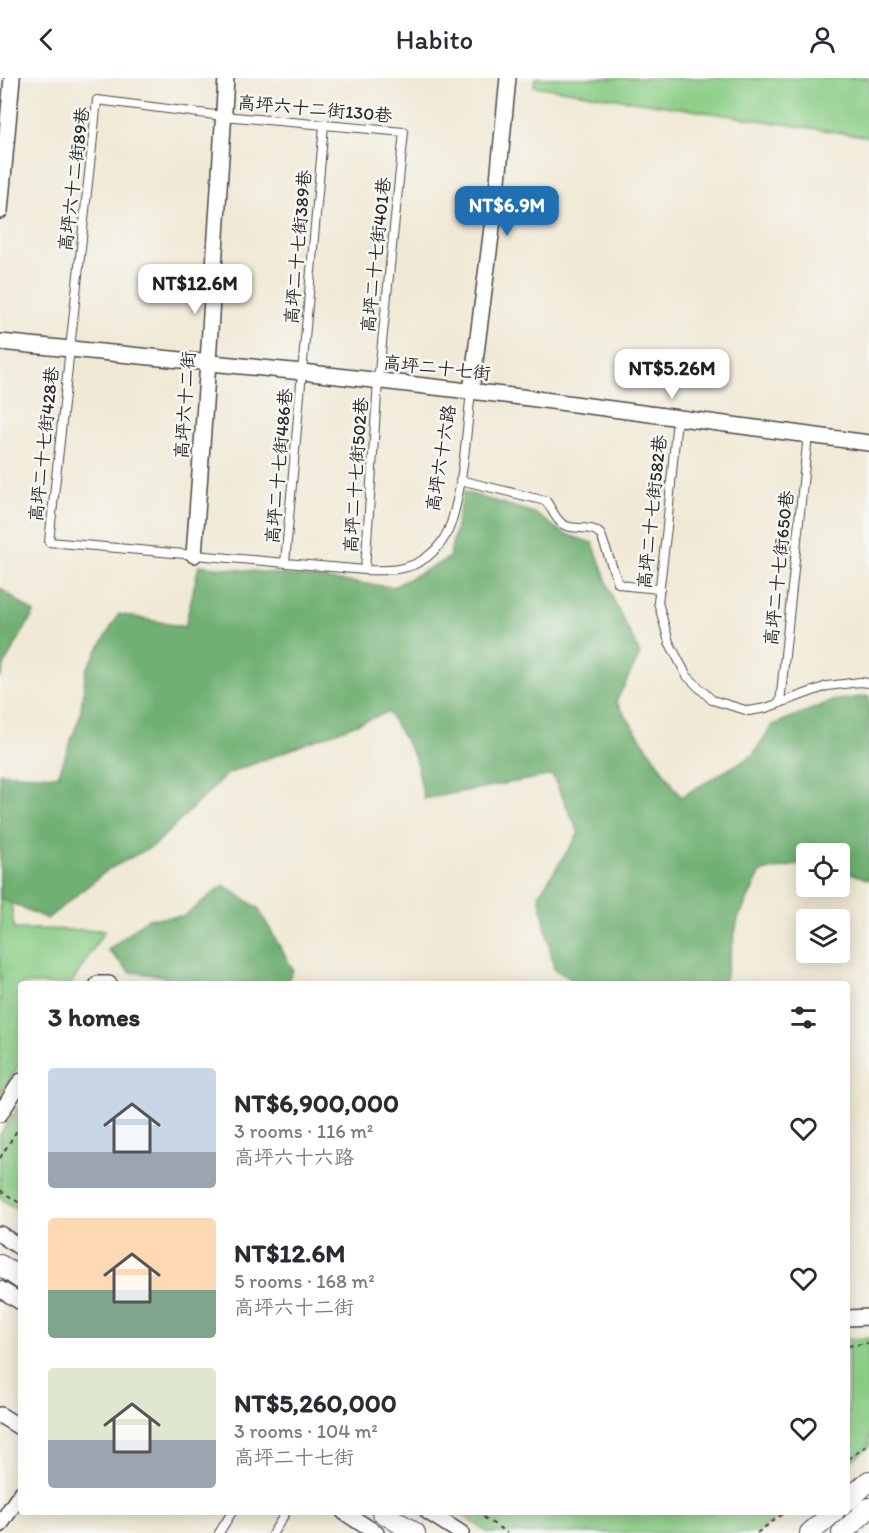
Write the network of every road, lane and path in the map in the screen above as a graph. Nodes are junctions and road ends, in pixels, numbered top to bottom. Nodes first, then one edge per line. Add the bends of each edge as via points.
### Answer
1 (12, 78) edge
2 (226, 78) edge
3 (508, 78) edge
4 (223, 116) junction
5 (324, 125) junction
6 (404, 132) joint
7 (0, 211) edge
8 (0, 342) edge
9 (69, 349) junction
10 (208, 362) junction
11 (302, 372) junction
12 (378, 381) junction
13 (471, 392) junction
14 (676, 418) junction
15 (808, 435) junction
16 (869, 443) edge
17 (460, 480) junction
18 (49, 542) joint
19 (194, 555) junction
20 (285, 562) junction
21 (365, 570) junction
22 (660, 589) junction
23 (869, 683) edge
24 (780, 704) junction
25 (18, 1086) edge
26 (0, 1114) edge
27 (18, 1129) edge
28 (0, 1158) edge
29 (0, 1190) edge
30 (18, 1202) edge
31 (0, 1234) edge
32 (18, 1246) edge
33 (0, 1265) edge
34 (18, 1277) edge
35 (0, 1289) edge
36 (18, 1300) edge
37 (869, 1317) edge
38 (850, 1318) edge
39 (869, 1343) edge
40 (850, 1346) edge
41 (0, 1415) edge
42 (18, 1426) edge
43 (869, 1444) edge
44 (850, 1458) edge
45 (869, 1481) edge
46 (18, 1498) edge
47 (850, 1498) edge
48 (869, 1508) edge
49 (230, 1515) edge
50 (284, 1515) edge
51 (349, 1515) edge
52 (387, 1515) edge
53 (433, 1515) edge
54 (480, 1515) edge
55 (781, 1515) edge
56 (831, 1515) edge
57 (0, 1525) edge
58 (219, 1533) edge
59 (273, 1533) edge
60 (376, 1533) edge
61 (415, 1533) edge
62 (461, 1533) edge
63 (507, 1533) edge
64 (757, 1533) edge
65 (810, 1533) edge
66 (842, 1533) edge

1 - 7 street
2 - 4 street, 高坪六十二街
3 - 13 street, 高坪六十六路
4 - 5 lane, 高坪六十二街130巷
4 - 9 lane, 高坪六十二街89巷 via 97,100
4 - 10 street, 高坪六十二街
5 - 6 lane, 高坪六十二街130巷
5 - 11 lane, 高坪二十七街389巷
6 - 12 lane, 高坪二十七街401巷
8 - 9 street, 高坪二十七街
9 - 10 street, 高坪二十七街
9 - 18 lane, 高坪二十七街428巷
10 - 11 street, 高坪二十七街
10 - 19 street, 高坪六十二街
11 - 12 street, 高坪二十七街
11 - 20 lane, 高坪二十七街486巷
12 - 13 street, 高坪二十七街
12 - 21 lane, 高坪二十七街502巷
13 - 14 street, 高坪二十七街
13 - 17 lane, 高坪六十六路
14 - 15 street, 高坪二十七街
14 - 22 lane, 高坪二十七街582巷
15 - 16 street, 高坪二十七街
15 - 24 lane, 高坪二十七街650巷
17 - 21 lane, 高坪六十六路 via 452,520 439,546 406,567
17 - 22 lane via 546,501 564,525 597,530 618,583
18 - 19 lane, 高坪六十六路
19 - 20 lane, 高坪六十六路
20 - 21 lane, 高坪六十六路
22 - 24 lane, 高坪二十七街582巷 via 658,602 669,642 687,676 712,700 749,711
23 - 24 lane via 827,686
25 - 26 street
27 - 28 path
29 - 30 path
31 - 32 street
33 - 34 street
35 - 36 street
37 - 38 street
39 - 40 path
41 - 42 street
43 - 44 path
45 - 47 street
46 - 57 street
48 - 66 street
49 - 58 lane
50 - 59 lane
51 - 60 street
52 - 61 street
53 - 62 street
54 - 63 path
55 - 64 path
56 - 65 street

